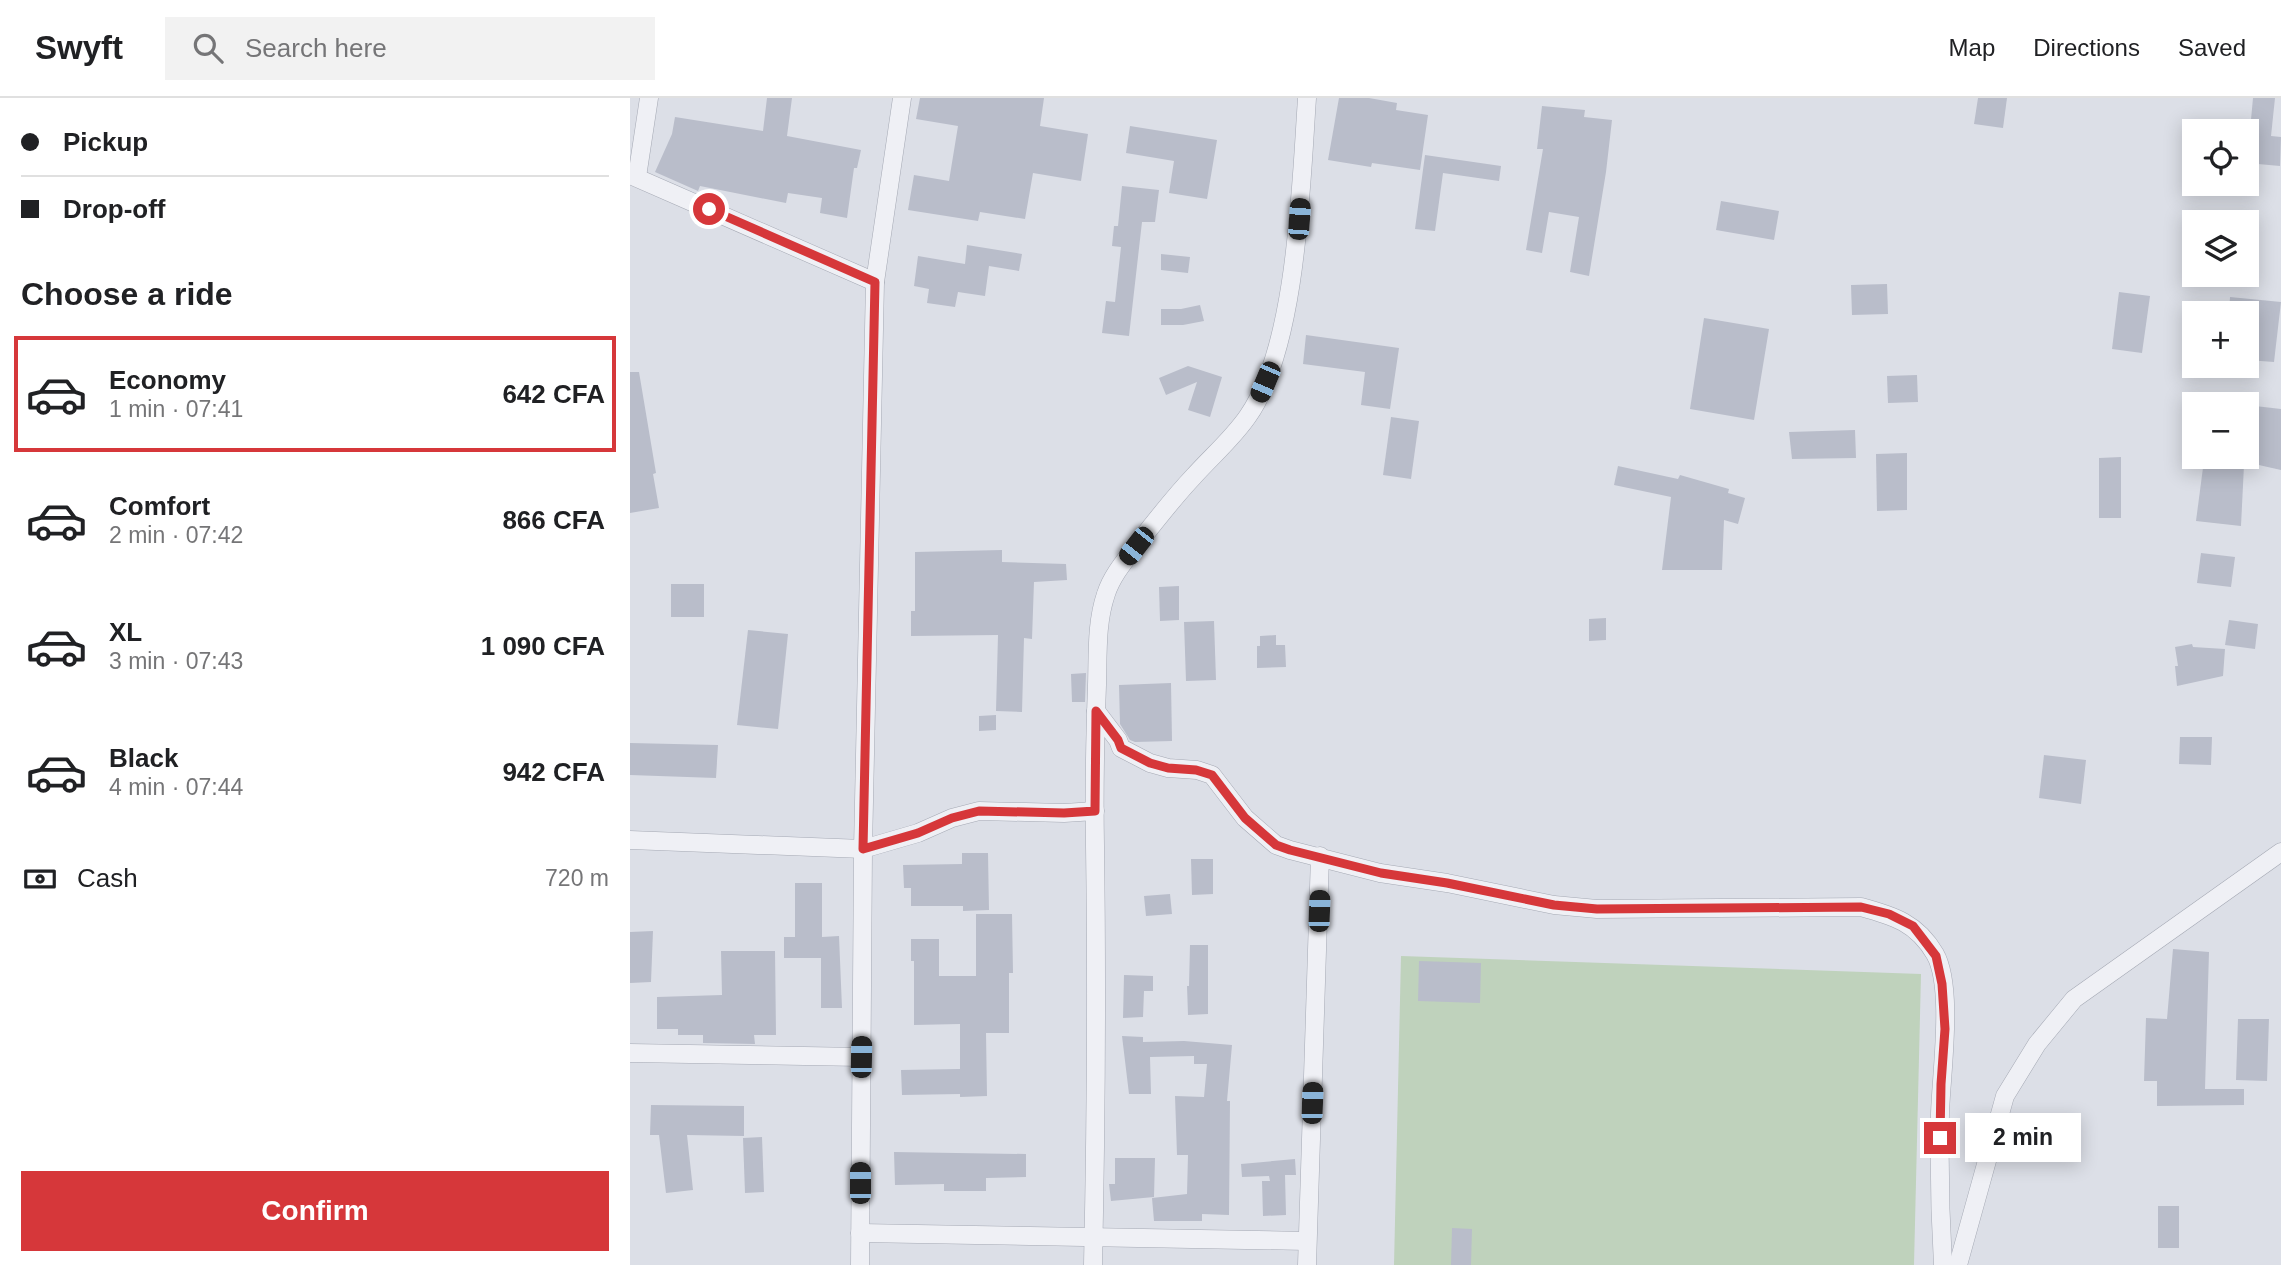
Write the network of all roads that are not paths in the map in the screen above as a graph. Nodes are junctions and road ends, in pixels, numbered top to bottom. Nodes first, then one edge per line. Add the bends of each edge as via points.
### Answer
1 (649, 98) edge
2 (902, 98) edge
3 (1307, 98) edge
4 (634, 176) edge
5 (875, 282) junction
6 (1096, 711) junction
7 (1095, 811) junction
8 (630, 840) edge
9 (863, 849) junction
10 (2281, 852) edge
11 (1320, 856) junction
12 (630, 1053) edge
13 (861, 1057) junction
14 (860, 1233) junction
15 (1094, 1238) junction
16 (1307, 1241) junction
17 (860, 1265) edge
18 (1093, 1265) edge
19 (1307, 1265) edge
20 (1943, 1265) edge
21 (1958, 1265) edge

1 - 4 street
2 - 5 street
3 - 6 street via 1299,219 1276,350 1248,417 1169,503 1107,591 1098,633
4 - 5 street
5 - 9 street
6 - 7 street
6 - 11 street via 1121,748 1150,763 1212,775 1235,808 1276,845
7 - 9 street via 979,811
7 - 15 street via 1098,1062
8 - 9 street
9 - 13 street
10 - 21 street via 2074,999 2037,1044 2005,1096
11 - 16 street
11 - 20 street via 1381,873 1554,905 1597,909 1861,907 1913,926 1936,956 1942,984 1945,1029 1939,1191
12 - 13 street
13 - 14 street
14 - 15 street
14 - 17 street
15 - 16 street
15 - 18 street
16 - 19 street

